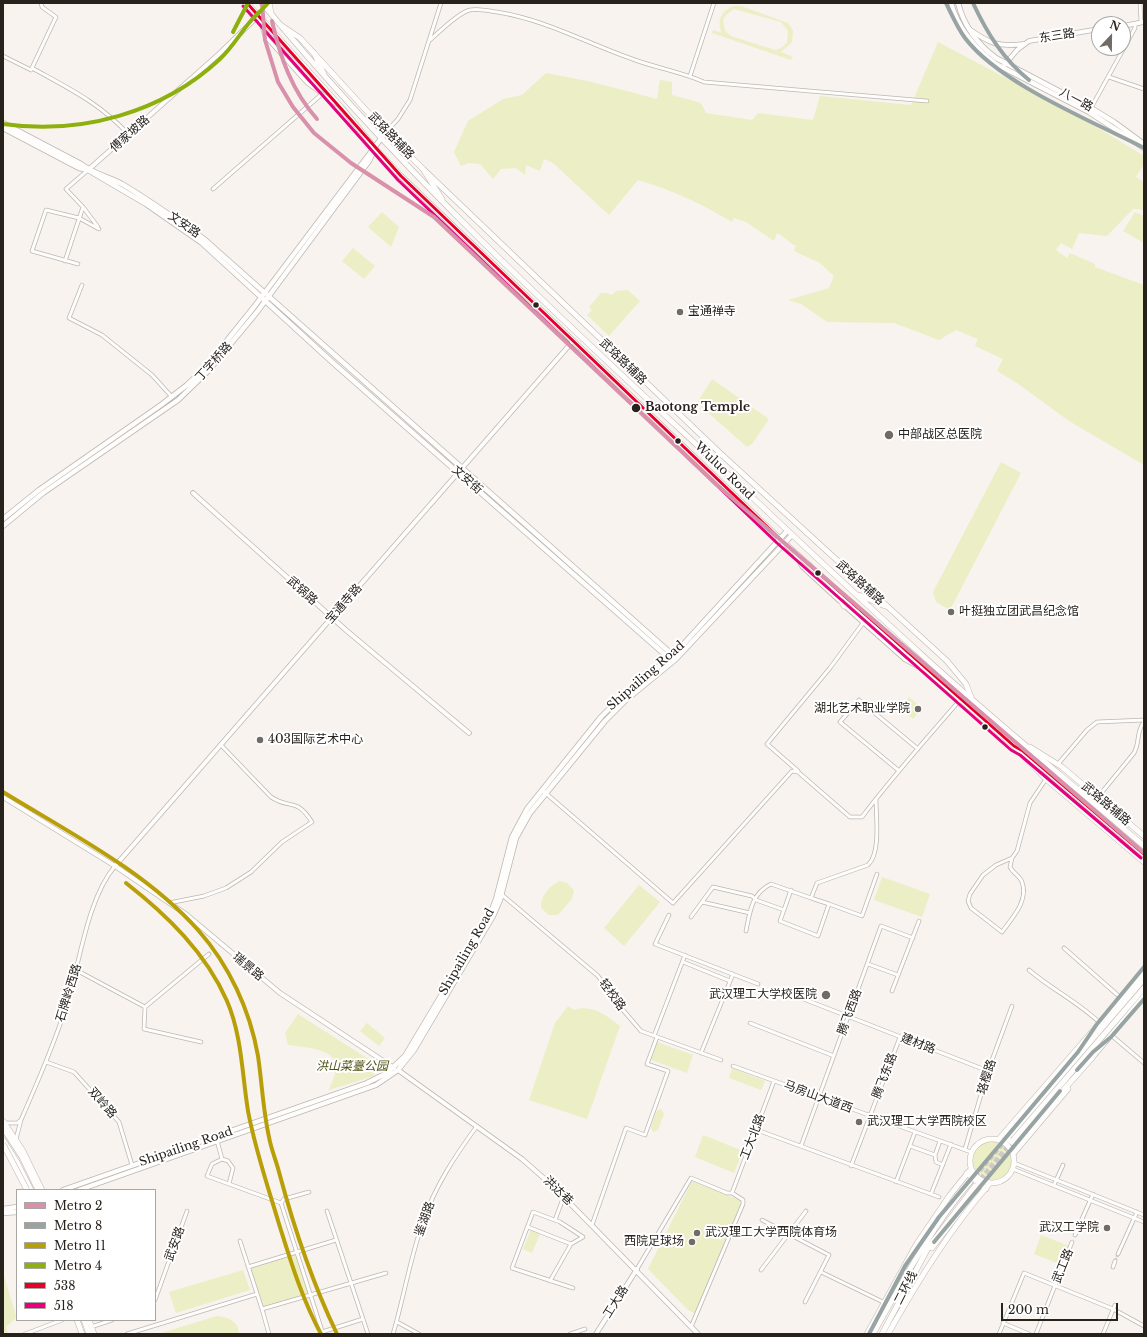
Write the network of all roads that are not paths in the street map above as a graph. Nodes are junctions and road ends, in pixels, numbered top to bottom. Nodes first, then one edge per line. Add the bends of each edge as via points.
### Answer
1 (41, 3) edge
2 (247, 3) edge
3 (262, 3) edge
4 (269, 3) edge
5 (441, 3) edge
6 (714, 3) edge
7 (951, 3) edge
8 (958, 3) edge
9 (1140, 3) edge
10 (271, 14) junction
11 (258, 16) junction
12 (1142, 22) edge
13 (278, 23) junction
14 (1135, 24) junction
15 (1131, 25) edge
16 (966, 27) junction
17 (1091, 30) edge
18 (429, 41) junction
19 (1024, 44) junction
20 (314, 53) junction
21 (3, 56) edge
22 (1003, 66) junction
23 (32, 68) junction
24 (690, 76) junction
25 (1109, 77) junction
26 (326, 79) junction
27 (1144, 90) edge
28 (322, 94) junction
29 (927, 101) dead end
30 (341, 107) junction
31 (1091, 108) junction
32 (3, 124) edge
33 (3, 128) edge
34 (386, 132) junction
35 (129, 135) junction
36 (381, 139) junction
37 (1144, 144) edge
38 (375, 148) junction
39 (1144, 148) edge
40 (423, 169) junction
41 (88, 170) junction
42 (213, 189) dead end
43 (83, 207) junction
44 (446, 207) junction
45 (79, 218) junction
46 (65, 261) junction
47 (78, 264) dead end
48 (82, 285) dead end
49 (265, 297) junction
50 (573, 341) junction
51 (172, 397) junction
52 (460, 471) junction
53 (193, 493) dead end
54 (3, 519) edge
55 (3, 526) edge
56 (787, 531) junction
57 (792, 535) junction
58 (780, 539) junction
59 (785, 543) junction
60 (792, 550) junction
61 (829, 582) junction
62 (854, 593) junction
63 (844, 606) junction
64 (885, 606) junction
65 (332, 617) junction
66 (863, 623) junction
67 (673, 658) junction
68 (927, 671) junction
69 (971, 697) junction
70 (960, 700) junction
71 (1144, 721) edge
72 (469, 733) dead end
73 (221, 745) junction
74 (1014, 746) junction
75 (1028, 746) junction
76 (918, 749) junction
77 (1058, 764) junction
78 (898, 770) junction
79 (798, 772) junction
80 (1046, 779) junction
81 (544, 792) junction
82 (3, 797) edge
83 (1098, 797) junction
84 (876, 798) junction
85 (1144, 836) edge
86 (1144, 846) edge
87 (1144, 854) edge
88 (1012, 858) junction
89 (1144, 862) edge
90 (115, 866) junction
91 (877, 874) dead end
92 (791, 890) junction
93 (500, 893) junction
94 (754, 898) junction
95 (811, 898) junction
96 (702, 902) junction
97 (169, 904) junction
98 (828, 904) junction
99 (784, 910) junction
100 (750, 913) junction
101 (669, 914) dead end
102 (691, 917) dead end
103 (919, 921) dead end
104 (746, 931) dead end
105 (913, 938) junction
106 (1064, 948) dead end
107 (209, 954) dead end
108 (685, 955) junction
109 (683, 962) junction
110 (868, 964) junction
111 (76, 970) junction
112 (1029, 970) dead end
113 (1144, 972) edge
114 (733, 974) junction
115 (898, 975) junction
116 (1144, 979) edge
117 (730, 981) junction
118 (758, 984) dead end
119 (1144, 988) edge
120 (778, 990) dead end
121 (892, 991) dead end
122 (1144, 996) edge
123 (1121, 998) junction
124 (1012, 1006) dead end
125 (145, 1007) junction
126 (849, 1016) junction
127 (750, 1023) dead end
128 (1101, 1025) junction
129 (1112, 1035) junction
130 (655, 1036) junction
131 (900, 1037) junction
132 (201, 1042) dead end
133 (701, 1053) junction
134 (834, 1056) junction
135 (721, 1060) dead end
136 (46, 1062) junction
137 (1144, 1063) edge
138 (733, 1066) dead end
139 (396, 1069) junction
140 (988, 1071) junction
141 (774, 1081) junction
142 (818, 1098) junction
143 (870, 1116) junction
144 (21, 1120) junction
145 (4, 1124) edge
146 (477, 1126) junction
147 (756, 1130) junction
148 (915, 1132) junction
149 (1003, 1134) junction
150 (1010, 1135) tunnel mouth
151 (16, 1139) junction
152 (216, 1139) junction
153 (998, 1139) junction
154 (3, 1140) edge
155 (940, 1141) junction
156 (1017, 1143) junction
157 (951, 1144) junction
158 (3, 1145) edge
159 (801, 1146) junction
160 (910, 1146) junction
161 (965, 1149) junction
162 (971, 1152) junction
163 (1013, 1154) junction
164 (935, 1155) junction
165 (222, 1159) junction
166 (1014, 1163) junction
167 (943, 1165) junction
168 (1062, 1165) dead end
169 (132, 1166) junction
170 (852, 1166) junction
171 (1013, 1169) junction
172 (968, 1173) junction
173 (1056, 1179) junction
174 (896, 1182) junction
175 (990, 1183) junction
176 (229, 1184) junction
177 (1054, 1185) junction
178 (28, 1189) edge
179 (29, 1189) edge
180 (38, 1189) edge
181 (41, 1189) edge
182 (66, 1189) edge
183 (82, 1189) edge
184 (984, 1190) junction
185 (309, 1192) dead end
186 (732, 1193) junction
187 (931, 1194) junction
188 (1093, 1194) junction
189 (564, 1196) junction
190 (939, 1197) dead end
191 (1090, 1200) junction
192 (282, 1203) junction
193 (16, 1207) edge
194 (3, 1209) edge
195 (187, 1211) dead end
196 (327, 1211) dead end
197 (806, 1211) dead end
198 (16, 1212) edge
199 (1137, 1212) junction
200 (3, 1213) edge
201 (1144, 1215) edge
202 (1134, 1218) junction
203 (555, 1220) junction
204 (762, 1220) dead end
205 (1144, 1222) edge
206 (592, 1225) junction
207 (528, 1227) junction
208 (789, 1234) junction
209 (1075, 1236) dead end
210 (336, 1240) junction
211 (240, 1241) dead end
212 (1072, 1242) dead end
213 (571, 1244) junction
214 (297, 1252) junction
215 (1118, 1254) tunnel mouth
216 (1115, 1261) tunnel mouth
217 (248, 1267) junction
218 (1113, 1267) dead end
219 (637, 1269) junction
220 (761, 1270) dead end
221 (821, 1272) junction
222 (386, 1273) dead end
223 (550, 1281) junction
224 (351, 1283) junction
225 (1055, 1286) junction
226 (573, 1288) dead end
227 (257, 1294) junction
228 (310, 1295) junction
229 (156, 1297) edge
230 (805, 1302) dead end
231 (883, 1302) junction
232 (1115, 1305) dead end
233 (262, 1309) junction
234 (1113, 1309) junction
235 (363, 1319) junction
236 (59, 1321) edge
237 (77, 1321) edge
238 (84, 1321) edge
239 (89, 1321) edge
240 (109, 1321) edge
241 (396, 1322) junction
242 (1003, 1323) junction
243 (1144, 1326) edge
244 (91, 1327) junction
245 (691, 1327) junction
246 (585, 1329) dead end
247 (413, 1331) junction
248 (322, 1333) edge
249 (25, 1334) edge
250 (82, 1334) edge
251 (89, 1334) edge
252 (94, 1334) edge
253 (127, 1334) edge
254 (269, 1334) edge
255 (368, 1334) edge
256 (393, 1334) edge
257 (410, 1334) edge
258 (419, 1334) edge
259 (570, 1334) edge
260 (596, 1334) edge
261 (698, 1334) edge
262 (867, 1334) edge
263 (872, 1334) edge
264 (882, 1334) edge
265 (888, 1334) edge
266 (999, 1334) edge
267 (1029, 1334) edge
268 (1036, 1334) edge
269 (1104, 1334) edge

1 - 23 street via 42,7 56,18
2 - 11 main road, Wuluo Road
3 - 10 main road, Wuluo Road
4 - 10 main road
5 - 18 street
6 - 24 street
7 - 22 main road, 八一路 via 957,20 967,35 986,56
8 - 16 main road
9 - 12 street
10 - 13 main road, Wuluo Road
11 - 28 street via 265,36 307,83
11 - 30 main road, Wuluo Road
11 - 35 street, 傅家坡路
12 - 14 street
13 - 20 main road, 武珞路辅路 via 300,38
13 - 26 main road, Wuluo Road
14 - 15 street
14 - 25 street
16 - 19 street via 984,40 998,45
16 - 22 main road
17 - 19 street, 东三路 via 1035,39
18 - 24 street via 463,13 470,10 486,10 540,21 635,60
18 - 34 street via 410,100
19 - 22 street, 东三路
20 - 26 main road
20 - 34 main road, 武珞路辅路
21 - 23 street via 30,70
22 - 31 main road, 八一路
22 - 39 main road, 八一路 via 1089,112
23 - 35 street via 92,102
24 - 29 street via 718,84
25 - 27 street
25 - 31 street
26 - 36 main road, Wuluo Road
28 - 30 street
28 - 42 street
30 - 38 main road, Wuluo Road
31 - 37 main road, 八一路
32 - 41 main road, 文安路
33 - 41 main road, 文安路 via 79,168
34 - 36 main road, 丁字桥路
34 - 40 main road, 武珞路辅路
35 - 41 street, 傅家坡路
36 - 38 main road, 丁字桥路
36 - 44 main road, Wuluo Road
38 - 49 main road, 丁字桥路 via 367,155
38 - 50 main road, Wuluo Road
40 - 44 main road
40 - 64 main road, 武珞路辅路 via 721,454
41 - 43 street via 66,189
41 - 49 main road, 文安路 via 121,184 198,234
43 - 45 street
43 - 45 street via 99,228
44 - 56 main road, Wuluo Road
45 - 46 street
45 - 46 street via 46,210 32,251
46 - 47 street
48 - 51 street via 69,318 102,335 152,375
49 - 51 main road, 丁字桥路 via 205,368
49 - 52 main road, 文安街
49 - 55 main road, 丁字桥路 via 208,371 178,400 43,494
50 - 52 street, 宝通寺路
50 - 58 main road, Wuluo Road
51 - 54 main road, 丁字桥路 via 39,490
52 - 65 street, 宝通寺路
52 - 67 main road, 文安街 via 534,531
53 - 65 street, 武锅路
56 - 57 main road, Wuluo Road
56 - 58 main road, Shipailing Road
57 - 59 main road, Shipailing Road
57 - 62 main road, Wuluo Road
58 - 59 main road, Wuluo Road
58 - 67 main road, Shipailing Road
59 - 60 main road, Wuluo Road
59 - 67 main road, Shipailing Road
60 - 61 main road, Wuluo Road
60 - 63 street via 802,567
61 - 63 main road
61 - 68 main road, Wuluo Road
62 - 64 main road
62 - 69 main road, Wuluo Road
63 - 66 street
64 - 69 main road, 武珞路辅路 via 956,670
65 - 72 street, 武锅路
65 - 73 street, 宝通寺路
66 - 68 street via 905,660
66 - 79 street via 830,668 767,744
67 - 81 main road, Shipailing Road via 617,701 601,717
68 - 70 main road, Wuluo Road
69 - 75 main road, Wuluo Road
70 - 74 main road, Wuluo Road
70 - 76 street
71 - 77 street via 1097,722
71 - 83 street via 1140,727 1134,753
73 - 90 street, 宝通寺路
73 - 97 street via 270,797 299,806 312,822 282,842 251,872 226,888
74 - 80 main road, 武珞路辅路
74 - 87 main road, Wuluo Road
75 - 77 main road, 武珞路辅路
75 - 86 main road, Wuluo Road
76 - 78 street
76 - 78 street via 858,700 840,722
77 - 83 main road, 武珞路辅路
78 - 84 street
79 - 81 street via 789,773 673,903
79 - 84 street via 853,818 862,817
80 - 88 street via 1030,803 1022,838
80 - 89 main road, 武珞路辅路
81 - 93 main road, Shipailing Road via 524,814 514,832
82 - 90 street, 瑞景路
83 - 85 main road, 武珞路辅路
84 - 95 street via 874,860 868,865 817,883
88 - 88 street via 996,865 983,875 970,894 968,902 1002,932 1015,916 1022,899 1022,882 1010,867
90 - 97 street, 瑞景路
90 - 111 street, 石牌岭西路 via 102,886
91 - 98 street via 862,916
92 - 94 street via 771,884 760,890
92 - 95 street
92 - 99 street
93 - 130 street, 轻校路 via 598,976 641,1031
93 - 139 main road, Shipailing Road via 446,989
94 - 96 street via 713,887
94 - 99 street
94 - 100 street
95 - 98 street
96 - 100 street
96 - 102 street
97 - 139 street, 瑞景路 via 186,915 280,993
98 - 99 street via 818,936 780,921
100 - 104 street
101 - 108 street via 656,944
103 - 105 street
105 - 110 street, 腾飞西路 via 881,926
105 - 115 street
106 - 123 street
107 - 125 street
108 - 109 street
108 - 114 street
109 - 117 street
109 - 130 street
110 - 115 street
110 - 126 street, 腾飞西路
111 - 125 street
111 - 136 street, 石牌岭西路
112 - 128 street via 1085,1009
113 - 123 main road
114 - 117 street
114 - 118 street
115 - 121 street
116 - 128 main road
117 - 133 street
119 - 156 main road
120 - 126 street, 建材路
122 - 129 main road
123 - 128 main road
124 - 140 street, 珞樱路
125 - 132 street via 144,1029
126 - 131 street, 建材路
126 - 134 street, 腾飞西路
127 - 134 street
128 - 149 main road
128 - 150 main road
129 - 137 street
129 - 156 main road
130 - 133 street, 轻校路
130 - 206 street via 647,1064 668,1071 645,1135 626,1128
131 - 140 street, 建材路
131 - 143 street, 腾飞东路
133 - 135 street, 轻校路
134 - 142 street, 腾飞西路
136 - 144 street, 石牌岭西路
136 - 169 street, 双岭路 via 74,1072 119,1122
138 - 141 street, 马房山大道西
139 - 146 street, 洪达巷
139 - 152 main road, Shipailing Road via 367,1083
140 - 161 street, 珞樱路
141 - 142 street, 马房山大道西
141 - 147 street, 工大北路
142 - 143 street, 马房山大道西
142 - 159 street, 腾飞西路
143 - 148 street, 马房山大道西
143 - 170 street, 腾飞东路
144 - 145 street
144 - 151 street, 石牌岭西路
145 - 151 main road
145 - 180 main road
146 - 189 street, 洪达巷 via 522,1159
146 - 241 street, 鉴湖路 via 445,1172 429,1205 419,1233
147 - 159 street
147 - 186 street, 工大北路
148 - 155 street, 马房山大道西
148 - 160 street
149 - 153 main road
149 - 156 main road
151 - 181 main road
152 - 165 street
152 - 169 main road, Shipailing Road
152 - 183 main road, Shipailing Road
153 - 162 main road via 984,1140
153 - 163 main road via 1008,1145
154 - 179 main road, bridge via 17,1162
155 - 157 street, 马房山大道西
155 - 164 street
156 - 163 main road
157 - 161 street, 马房山大道西
157 - 167 street
158 - 178 main road, bridge
159 - 170 street
160 - 164 street
160 - 174 street
161 - 162 street, 马房山大道西
162 - 172 main road
163 - 166 main road
164 - 167 street via 936,1162
165 - 176 street via 228,1161 233,1168
165 - 176 street via 212,1164 207,1176
166 - 171 main road
166 - 173 street
167 - 187 street
168 - 173 street
169 - 182 main road, Shipailing Road
170 - 174 street
171 - 175 main road via 1002,1181
171 - 177 street
172 - 175 main road
172 - 184 main road
172 - 231 main road via 916,1245
173 - 177 street
173 - 188 street
174 - 187 street
175 - 184 main road
176 - 192 street
177 - 191 street
184 - 265 main road via 931,1260
185 - 192 street via 284,1199
186 - 219 street via 691,1178
186 - 245 street via 743,1200 743,1204
187 - 190 street
188 - 191 street
188 - 199 street
189 - 203 street
189 - 206 street, 洪达巷
191 - 202 street
191 - 209 street
192 - 214 street
193 - 194 main road
195 - 229 street, 武安路
196 - 210 street
197 - 208 street
198 - 200 main road
199 - 201 street
199 - 202 street
202 - 205 street
202 - 215 street
203 - 207 street via 533,1212
203 - 213 street via 582,1236
204 - 208 street
206 - 219 street, 洪达巷
207 - 213 street
207 - 223 street via 512,1268
208 - 220 street
208 - 221 street via 829,1255
210 - 214 street
210 - 224 street
211 - 217 street
212 - 225 street, 武工路
213 - 223 street
214 - 217 street
214 - 228 street
216 - 218 street
217 - 227 street
219 - 245 street, 洪达巷
219 - 260 street, 工大路
221 - 230 street
221 - 231 street
222 - 224 street
223 - 226 street
224 - 228 street
224 - 235 street
225 - 234 street
225 - 242 street via 1024,1273
225 - 268 street, 武工路
227 - 233 street
227 - 253 street
228 - 233 street
228 - 248 street
231 - 262 main road
232 - 234 street
233 - 254 street
234 - 243 street
234 - 269 street
235 - 248 street
235 - 255 street
236 - 249 street
237 - 250 main road
238 - 251 main road
239 - 244 main road
240 - 244 street
241 - 247 street
241 - 256 street, 鉴湖路
242 - 266 street
242 - 267 street
244 - 252 main road
245 - 261 street, 洪达巷
246 - 259 street
247 - 257 street
247 - 258 street
263 - 264 main road, 二环线 via 922,1246 949,1208 974,1185 928,1248

